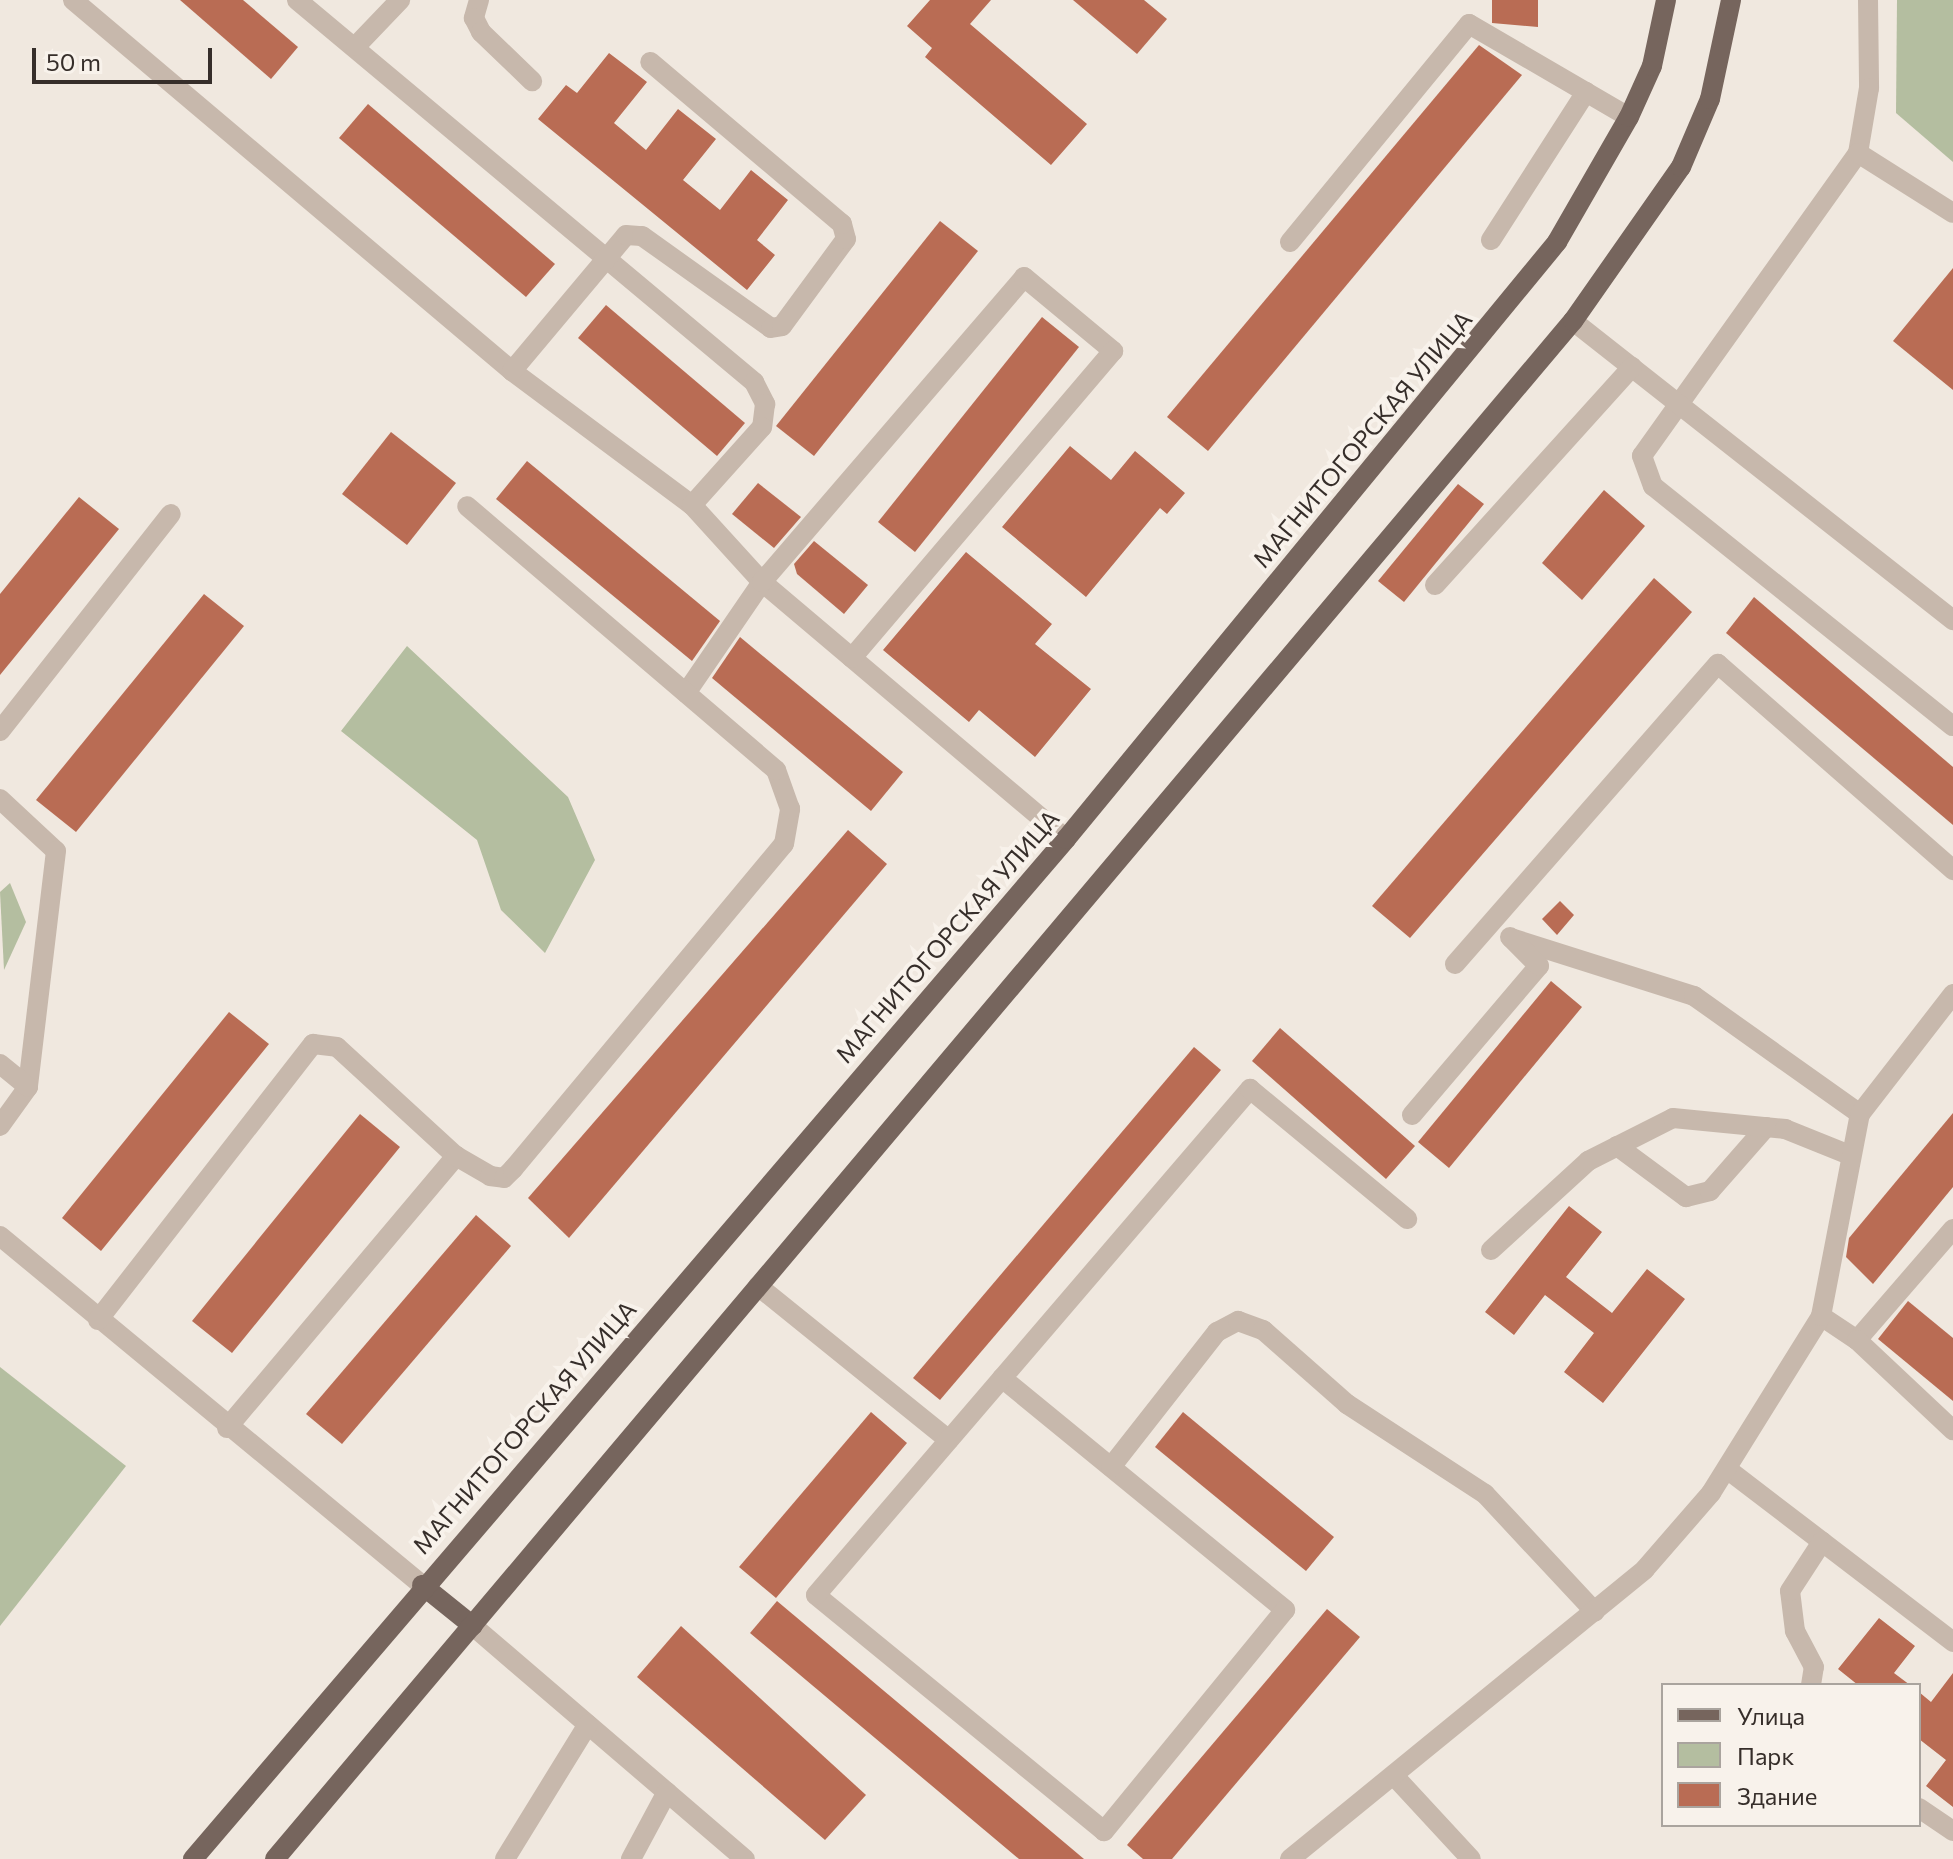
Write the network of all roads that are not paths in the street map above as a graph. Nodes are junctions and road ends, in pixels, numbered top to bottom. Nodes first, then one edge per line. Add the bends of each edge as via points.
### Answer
1 (73, 0) edge
2 (297, 0) edge
3 (400, 0) edge
4 (479, 0) edge
5 (1666, 0) edge
6 (1731, 0) edge
7 (1868, 0) edge
8 (356, 46) junction
9 (650, 62) dead end
10 (532, 81) dead end
11 (1586, 92) junction
12 (1629, 117) junction
13 (1858, 153) junction
14 (1953, 213) edge
15 (1491, 240) dead end
16 (1290, 242) dead end
17 (607, 255) junction
18 (1573, 321) junction
19 (1632, 367) junction
20 (512, 371) junction
21 (1678, 403) junction
22 (692, 505) junction
23 (467, 506) dead end
24 (171, 514) dead end
25 (762, 582) junction
26 (1435, 585) dead end
27 (1953, 620) edge
28 (852, 658) junction
29 (686, 693) junction
30 (1953, 726) edge
31 (0, 731) edge
32 (0, 799) edge
33 (1066, 839) junction
34 (1953, 870) edge
35 (1494, 919) junction
36 (1511, 938) junction
37 (1455, 964) dead end
38 (1953, 994) edge
39 (0, 1064) edge
40 (28, 1087) junction
41 (1860, 1114) junction
42 (1412, 1115) dead end
43 (0, 1126) edge
44 (1766, 1127) junction
45 (1617, 1146) junction
46 (1847, 1154) junction
47 (456, 1156) junction
48 (1407, 1219) dead end
49 (1953, 1229) edge
50 (0, 1236) edge
51 (1491, 1250) dead end
52 (758, 1286) junction
53 (1821, 1316) junction
54 (98, 1320) junction
55 (1857, 1340) junction
56 (1002, 1378) junction
57 (227, 1428) junction
58 (1953, 1430) edge
59 (949, 1440) junction
60 (1111, 1467) junction
61 (1727, 1469) junction
62 (1822, 1542) junction
63 (422, 1585) junction
64 (1595, 1612) junction
65 (473, 1626) junction
66 (1953, 1642) edge
67 (1811, 1683) edge
68 (588, 1724) junction
69 (1396, 1778) junction
70 (667, 1792) junction
71 (1921, 1809) edge
72 (1953, 1831) edge
73 (193, 1859) edge
74 (275, 1859) edge
75 (505, 1859) edge
76 (631, 1859) edge
77 (745, 1859) edge
78 (1290, 1859) edge
79 (1471, 1859) edge

1 - 20 street
2 - 8 street
3 - 8 street
4 - 10 street via 474,18 481,32
5 - 12 main road, МАГНИТОГОРСКАЯ УЛИЦА via 1652,66
6 - 18 main road via 1710,99 1681,167
7 - 13 street via 1869,88
8 - 17 street
9 - 17 street via 842,224 846,239 782,326 771,328 642,236 626,235
11 - 12 street
11 - 15 street
11 - 16 street via 1469,24
12 - 33 main road, МАГНИТОГОРСКАЯ УЛИЦА via 1557,242
13 - 14 street
13 - 21 street
17 - 20 street
17 - 22 street via 754,382 765,404 762,427
18 - 19 street
18 - 52 main road
19 - 21 street
19 - 26 street
20 - 22 street
21 - 27 street
21 - 30 street via 1642,456 1653,486
22 - 25 street
23 - 29 street
24 - 31 street
25 - 28 street
25 - 28 street via 1024,277 1047,295 1113,351
25 - 29 street
28 - 33 street
29 - 47 street via 776,770 790,809 784,844 504,1178
32 - 40 street via 56,851
33 - 63 main road, МАГНИТОГОРСКАЯ УЛИЦА
34 - 35 street via 1718,664
35 - 36 street
35 - 37 street
36 - 41 street via 1694,996
36 - 42 street via 1539,966
38 - 41 street
39 - 40 street
40 - 43 street
41 - 46 street
44 - 45 street via 1673,1118
44 - 45 street via 1710,1191 1686,1197
44 - 46 street
45 - 51 street via 1588,1161
46 - 53 street
47 - 54 street via 337,1047 313,1044
47 - 57 street
48 - 56 street via 1250,1089
49 - 55 street
50 - 54 street
52 - 59 street
52 - 65 main road
53 - 55 street
53 - 61 street
54 - 57 street
55 - 58 street
56 - 59 street
56 - 60 street
57 - 63 street
59 - 60 street via 816,1595 1104,1831 1285,1610
60 - 64 street via 1217,1332 1238,1321 1263,1330 1347,1404 1485,1494
61 - 62 street
61 - 64 street via 1645,1569
62 - 66 street
62 - 67 street via 1790,1591 1795,1631 1814,1667
63 - 65 main road
63 - 73 main road, МАГНИТОГОРСКАЯ УЛИЦА
64 - 69 street
65 - 68 street
65 - 74 main road
68 - 70 street
68 - 75 street
69 - 78 street
69 - 79 street
70 - 76 street
70 - 77 street
71 - 72 street

